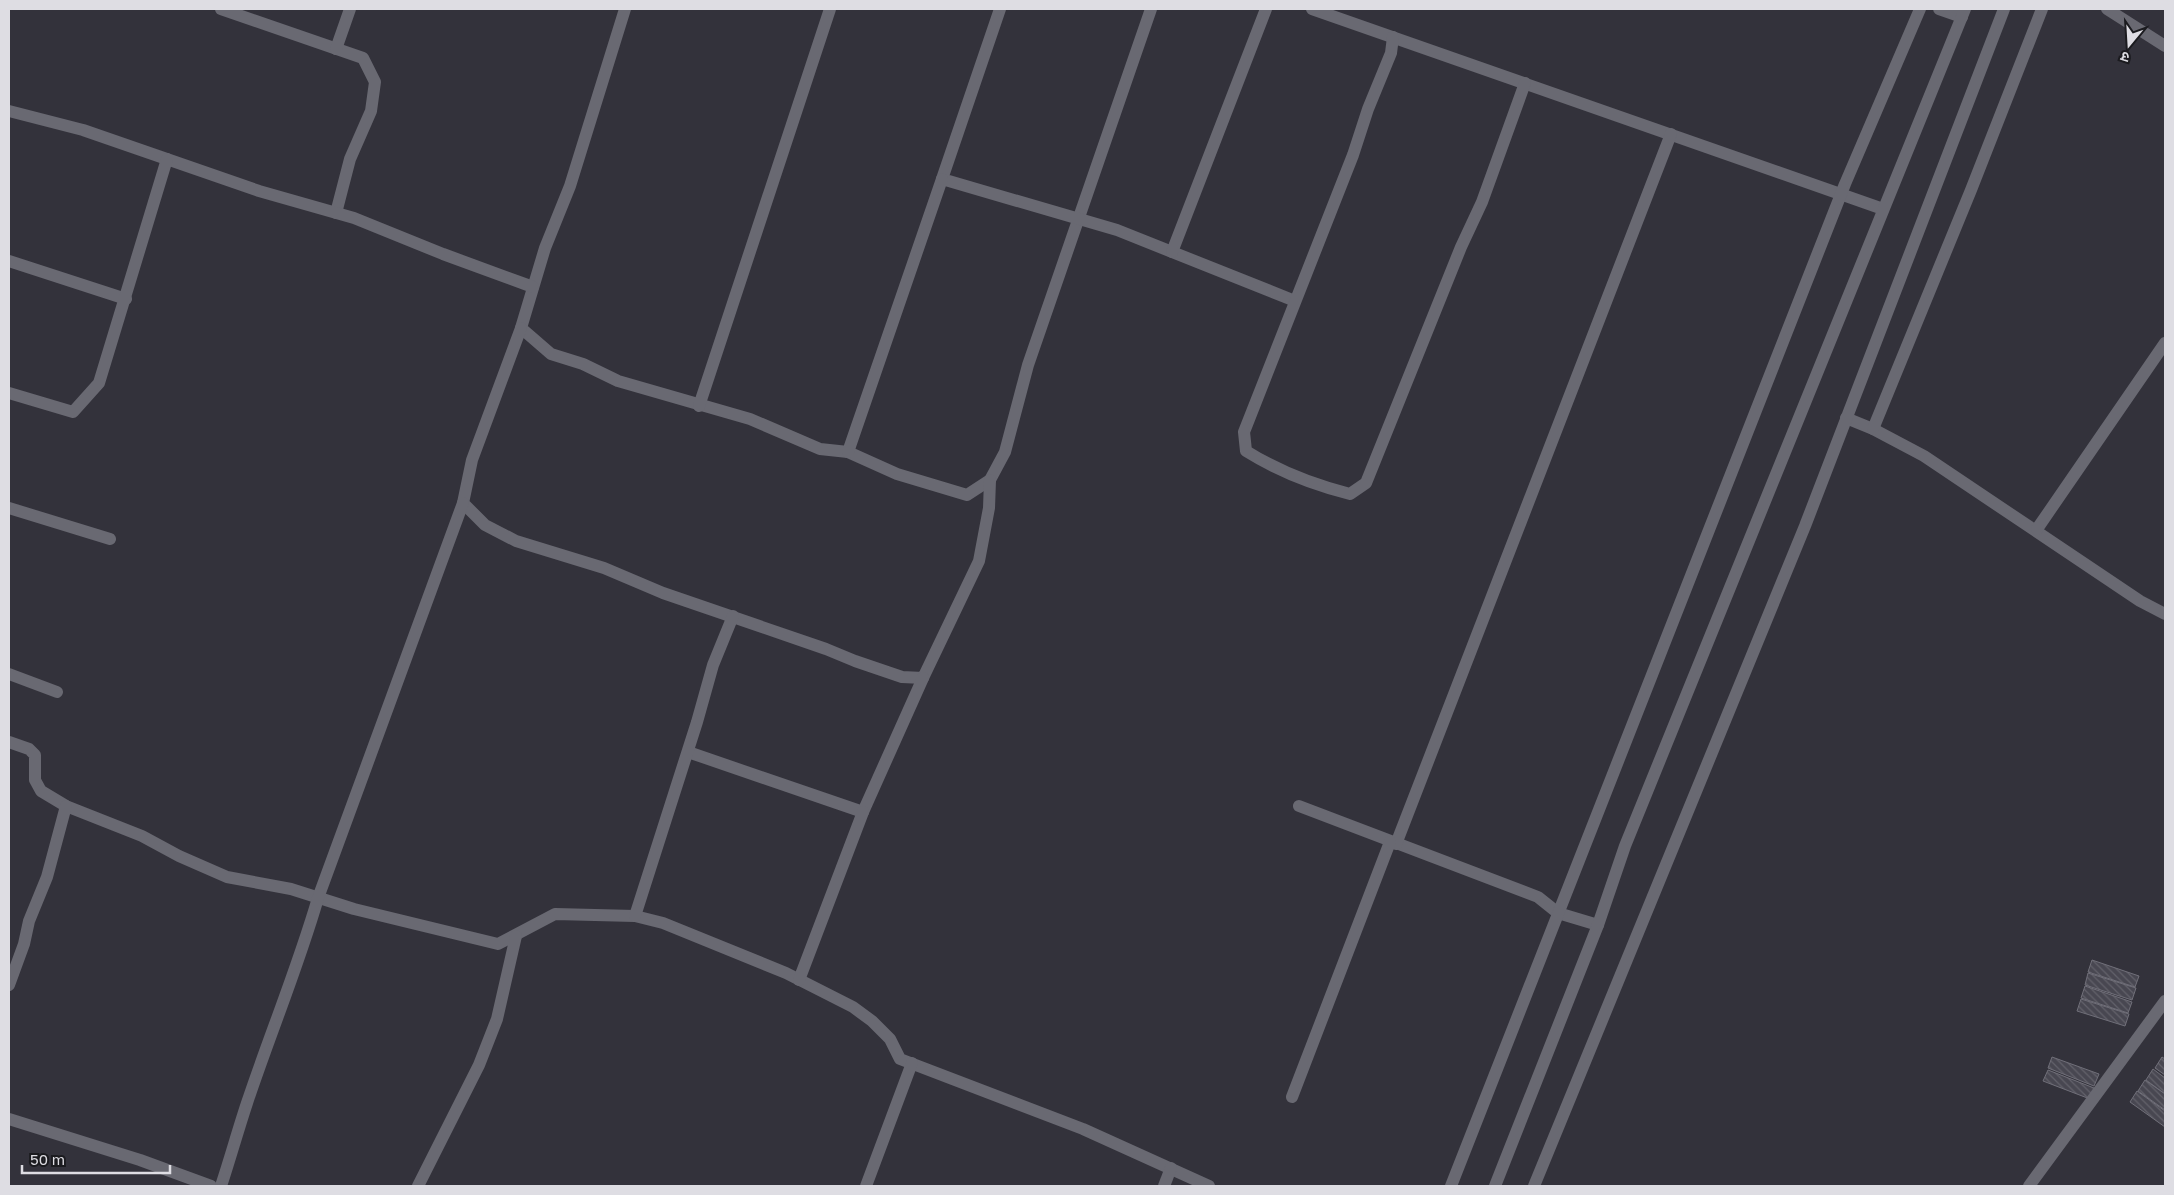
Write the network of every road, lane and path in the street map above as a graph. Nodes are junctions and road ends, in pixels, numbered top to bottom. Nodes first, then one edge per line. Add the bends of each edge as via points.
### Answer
1 (221, 9) edge
2 (350, 9) edge
3 (625, 9) edge
4 (830, 9) edge
5 (1000, 9) edge
6 (1151, 9) edge
7 (1266, 9) edge
8 (1312, 9) edge
9 (1920, 9) edge
10 (1939, 9) edge
11 (2004, 9) edge
12 (2042, 9) edge
13 (2107, 9) edge
14 (1964, 13) edge
15 (1393, 37) junction
16 (2165, 46) edge
17 (336, 49) junction
18 (1525, 83) junction
19 (9, 111) edge
20 (1671, 134) junction
21 (167, 159) junction
22 (942, 179) junction
23 (1841, 193) junction
24 (1882, 209) junction
25 (336, 212) junction
26 (1080, 220) junction
27 (1172, 252) junction
28 (9, 261) edge
29 (533, 287) junction
30 (126, 299) junction
31 (1295, 301) junction
32 (521, 328) junction
33 (2165, 342) edge
34 (9, 393) edge
35 (699, 406) junction
36 (1846, 418) junction
37 (1873, 429) junction
38 (848, 452) junction
39 (990, 480) junction
40 (463, 503) junction
41 (9, 508) edge
42 (2037, 529) junction
43 (110, 539) dead end
44 (2165, 614) edge
45 (733, 616) junction
46 (9, 674) edge
47 (923, 678) junction
48 (57, 692) dead end
49 (9, 742) edge
50 (688, 752) junction
51 (66, 806) junction
52 (1299, 806) dead end
53 (863, 812) junction
54 (1393, 843) junction
55 (318, 898) junction
56 (1558, 913) junction
57 (635, 916) junction
58 (1598, 925) junction
59 (516, 936) junction
60 (799, 980) junction
61 (9, 985) edge
62 (2165, 1001) edge
63 (912, 1063) junction
64 (1292, 1098) dead end
65 (9, 1119) edge
66 (1171, 1168) junction
67 (211, 1186) edge
68 (221, 1186) edge
69 (418, 1186) edge
70 (866, 1186) edge
71 (1164, 1186) edge
72 (1209, 1186) edge
73 (1451, 1186) edge
74 (1495, 1186) edge
75 (1534, 1186) edge
76 (2029, 1186) edge

1 - 17 street
2 - 17 street
3 - 29 street via 570,186
4 - 35 street
5 - 22 street
6 - 26 street
7 - 27 street
8 - 15 street
9 - 23 street
10 - 14 street
11 - 36 street
12 - 37 street
13 - 16 street
14 - 24 street
15 - 18 street
15 - 31 street via 1353,155
17 - 25 street via 363,58 375,82 371,111 350,159
18 - 20 street
18 - 31 street via 1482,202 1376,462 1366,483 1350,494 1318,486 1246,451 1244,432
19 - 21 street via 83,130
20 - 23 street
20 - 54 street
21 - 25 street via 259,191
21 - 30 street
22 - 26 street
22 - 38 street
23 - 24 street
23 - 56 street
24 - 58 street via 1625,846
25 - 29 street
26 - 27 street via 1118,230
26 - 39 street via 1028,365 1005,452
27 - 31 street
28 - 30 street
29 - 32 street
30 - 34 street via 99,384 72,412
32 - 35 street via 551,354 583,364 618,381
32 - 40 street via 472,460
33 - 42 street
35 - 38 street via 750,419 820,449
36 - 37 street
36 - 75 street
37 - 42 street via 1924,456
38 - 39 street via 897,474 968,495
39 - 47 street via 989,508 979,561
40 - 45 street via 485,525 516,541 604,568 663,593
40 - 55 street
41 - 43 street
42 - 44 street
45 - 47 street via 865,665 902,677
45 - 50 street via 713,665
46 - 48 street
47 - 53 street
49 - 51 street via 29,748 35,755 35,780 41,791
50 - 53 street
50 - 57 street
51 - 55 street via 142,836 227,877 291,889
51 - 61 street via 47,877
52 - 54 street
53 - 60 street
54 - 56 street via 1538,897
54 - 64 street
55 - 59 street via 498,944
55 - 68 street via 303,951 247,1103
56 - 58 street
56 - 73 street
57 - 59 street via 555,914
57 - 60 street via 703,939
58 - 74 street
59 - 69 street via 496,1019 479,1065
60 - 63 street via 853,1007 890,1039 900,1059
62 - 76 street
63 - 66 street via 1083,1129
63 - 70 street
65 - 67 street
66 - 71 street
66 - 72 street

